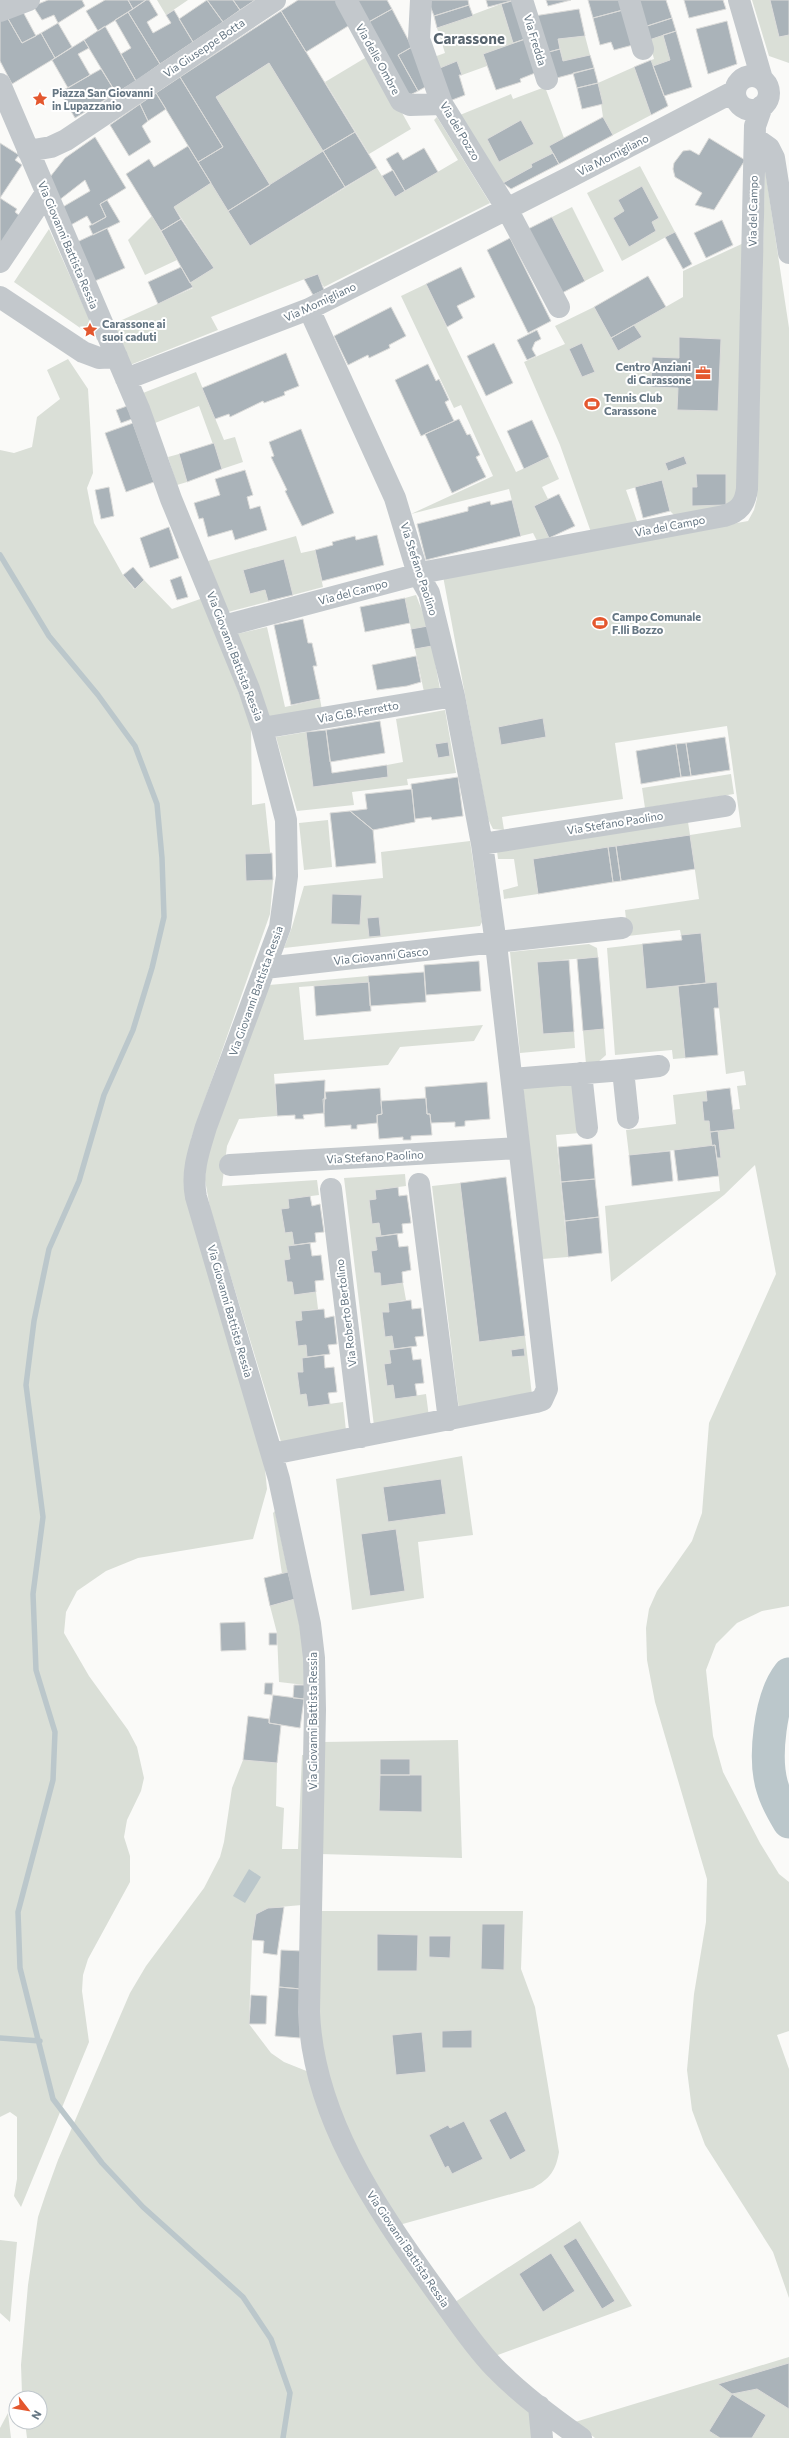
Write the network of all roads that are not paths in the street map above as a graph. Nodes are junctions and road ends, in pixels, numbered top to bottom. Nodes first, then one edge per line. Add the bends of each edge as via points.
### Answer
1 (29, 0) edge
2 (275, 0) edge
3 (346, 0) edge
4 (421, 0) edge
5 (522, 0) edge
6 (629, 0) edge
7 (739, 0) edge
8 (0, 11) edge
9 (643, 49) dead end
10 (756, 71) junction
11 (547, 79) dead end
12 (0, 84) edge
13 (442, 104) junction
14 (744, 110) junction
15 (28, 151) junction
16 (46, 193) junction
17 (507, 209) junction
18 (789, 252) edge
19 (0, 262) edge
20 (0, 297) edge
21 (559, 307) dead end
22 (309, 309) junction
23 (117, 357) junction
24 (126, 380) junction
25 (418, 574) junction
26 (224, 626) junction
27 (454, 696) junction
28 (262, 728) junction
29 (725, 806) dead end
30 (482, 844) junction
31 (622, 928) dead end
32 (496, 944) junction
33 (265, 968) junction
34 (659, 1066) dead end
35 (623, 1070) junction
36 (581, 1073) junction
37 (512, 1080) junction
38 (628, 1118) dead end
39 (587, 1128) dead end
40 (519, 1148) junction
41 (230, 1166) dead end
42 (419, 1184) dead end
43 (331, 1189) dead end
44 (449, 1420) junction
45 (361, 1437) junction
46 (272, 1454) junction
47 (539, 2406) junction
48 (542, 2438) edge
49 (581, 2438) edge

1 - 8 street
2 - 15 street, Via Giuseppe Botta via 66,140 51,147
3 - 13 street, Via delle Ombre via 401,101 410,105
4 - 13 street, Via del Pozzo via 419,39
5 - 11 street, Via Fredda
6 - 9 street
7 - 10 street
10 - 14 street, Via Momigliano via 741,80
10 - 14 street via 767,85 767,100
12 - 15 street, Via Giovanni Battista Ressia
13 - 17 street, Via del Pozzo
14 - 17 street, Via Momigliano
14 - 18 street via 774,158
14 - 25 street, Via del Campo via 747,489 744,503 740,508 724,516
15 - 16 street, Via Giovanni Battista Ressia
16 - 19 street
16 - 23 street, Via Giovanni Battista Ressia
17 - 21 street
17 - 22 street, Via Momigliano
20 - 23 street via 83,352 99,358
22 - 24 street, Via Momigliano
22 - 25 street, Via Stefano Paolino via 395,498
23 - 24 street, Via Giovanni Battista Ressia
24 - 26 street, Via Giovanni Battista Ressia via 171,499
25 - 26 street, Via del Campo
25 - 27 street, Via Stefano Paolino via 429,593
26 - 28 street, Via Giovanni Battista Ressia
27 - 28 street, Via G.B. Ferretto
27 - 30 street, Via Stefano Paolino
28 - 33 street, Via Giovanni Battista Ressia via 286,820 288,858 283,915
29 - 30 street, Via Stefano Paolino
30 - 32 street, Via Stefano Paolino
31 - 32 street
32 - 33 street, Via Giovanni Gasco
32 - 37 street, Via Stefano Paolino
33 - 46 street, Via Giovanni Battista Ressia via 206,1127 196,1159 194,1179 196,1197
34 - 35 street
35 - 36 street
35 - 38 street
36 - 37 street
36 - 39 street
37 - 40 street, Via Stefano Paolino
40 - 41 street, Via Stefano Paolino
40 - 44 street, Via Stefano Paolino via 546,1385 544,1397 536,1402
42 - 44 street
43 - 45 street, Via Roberto Bertolino
44 - 45 street
45 - 46 street
46 - 47 street, Via Giovanni Battista Ressia via 307,1606 314,1658 309,2012 312,2048 321,2084 347,2149 371,2196 388,2222 484,2356
47 - 48 street
47 - 49 street, Via Giovanni Battista Ressia

